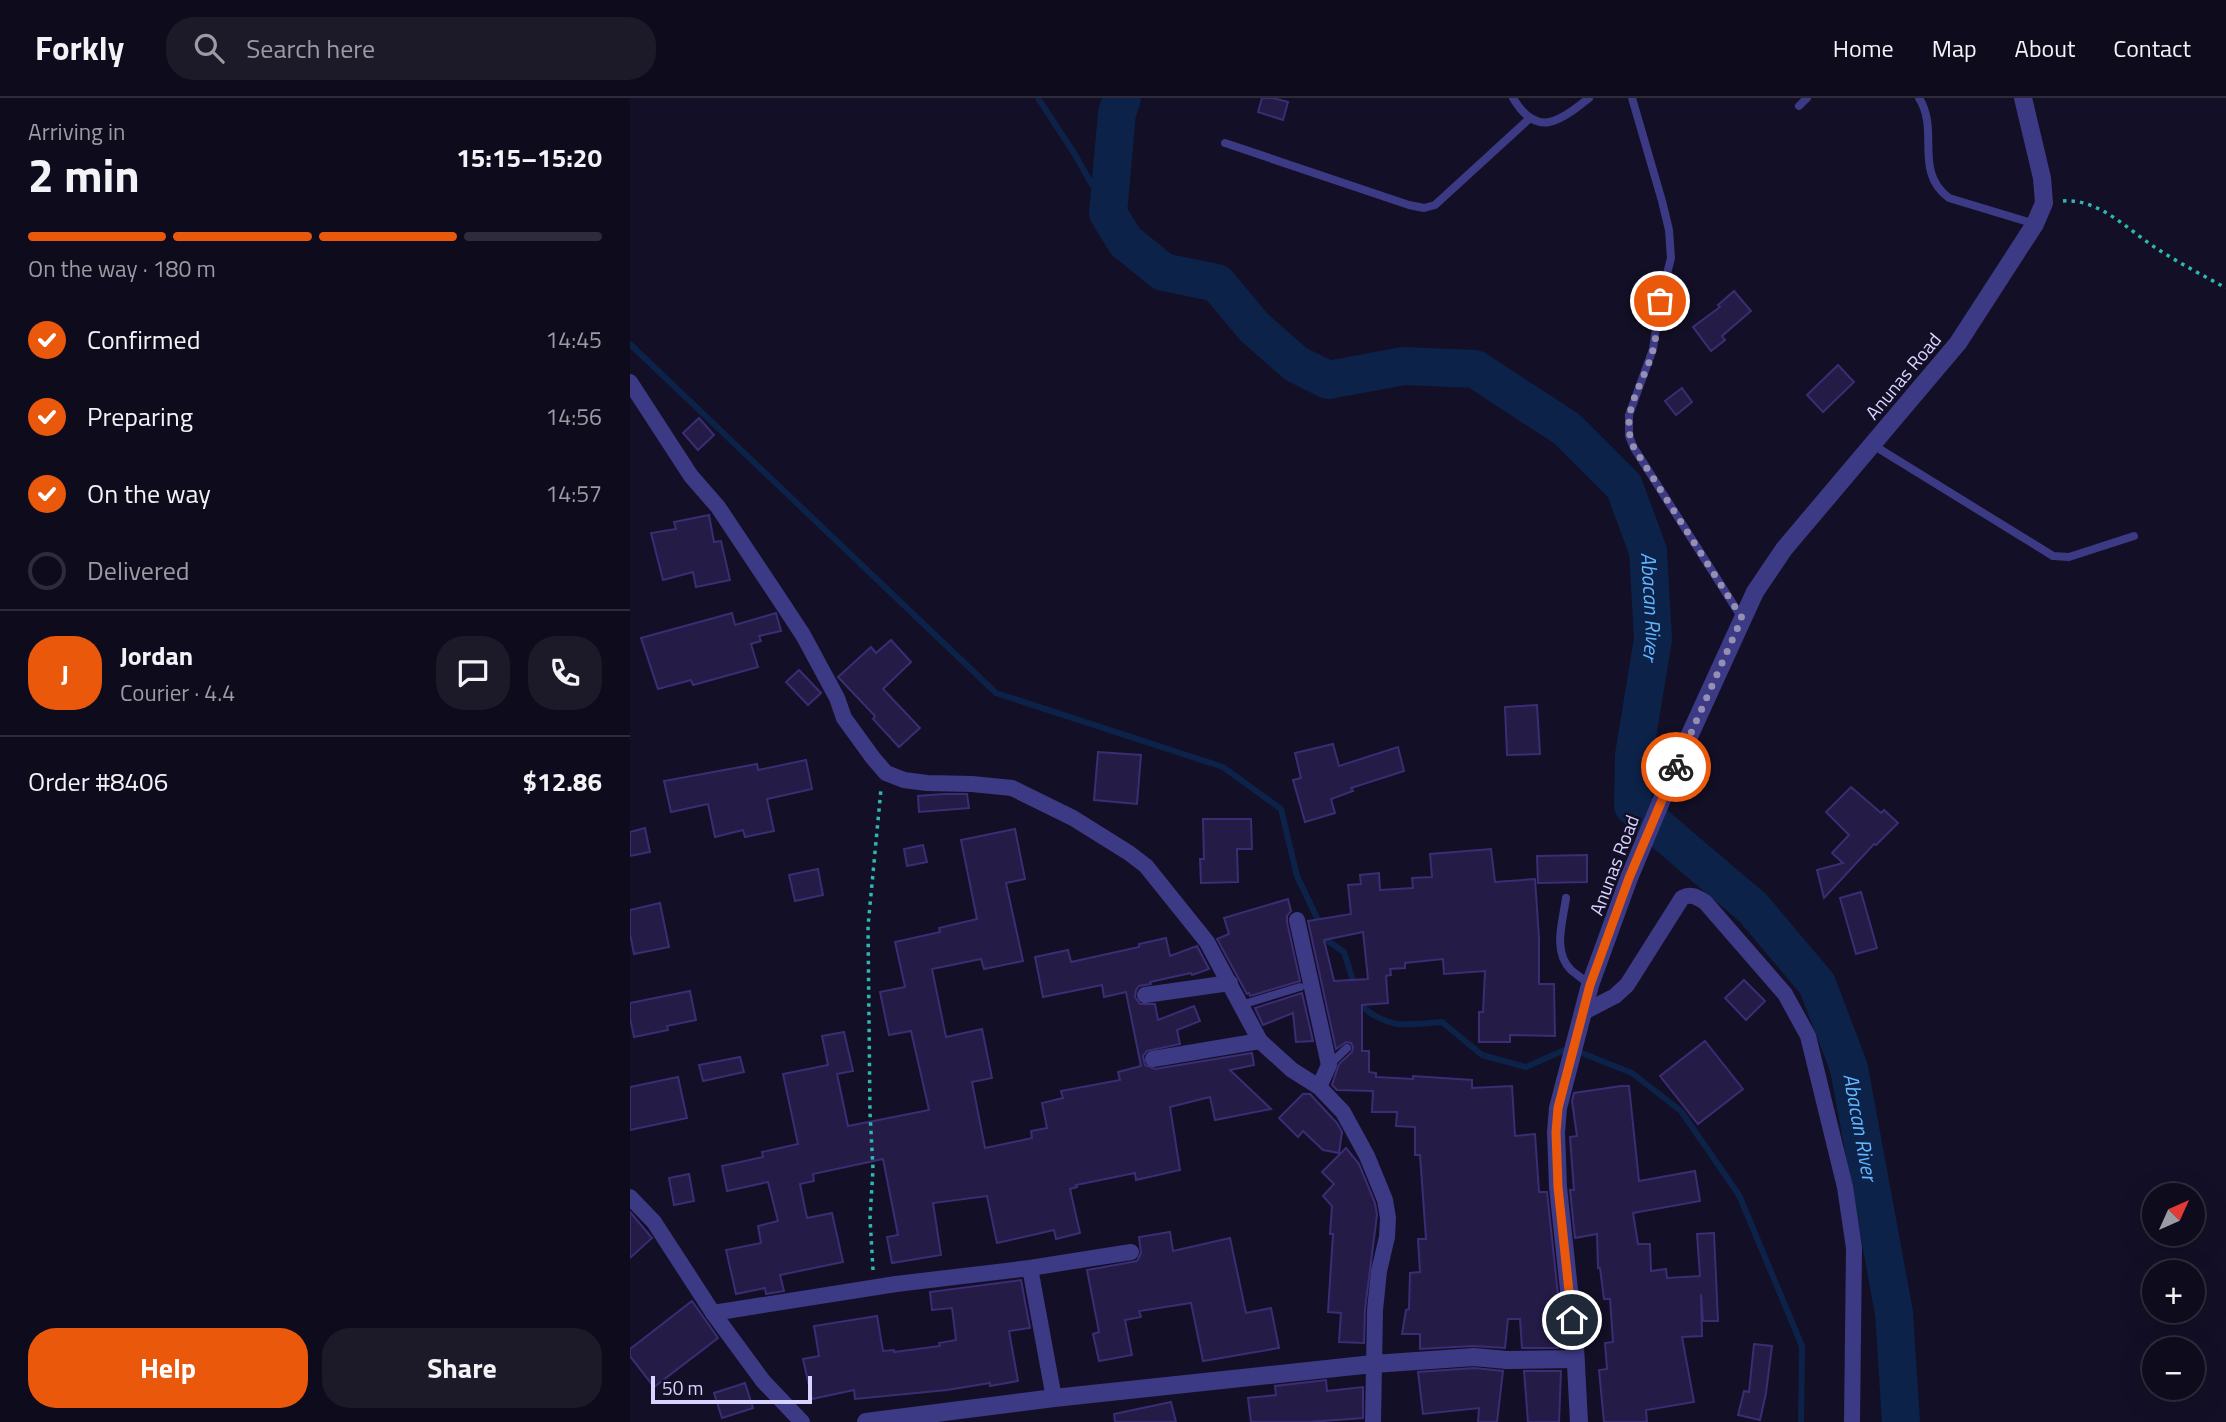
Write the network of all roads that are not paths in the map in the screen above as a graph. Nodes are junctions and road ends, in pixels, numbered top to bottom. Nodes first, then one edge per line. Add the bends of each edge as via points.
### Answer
1 (1513, 98) edge
2 (1589, 98) edge
3 (1632, 98) edge
4 (1807, 98) edge
5 (1919, 98) edge
6 (2023, 98) edge
7 (1799, 106) dead end
8 (1529, 119) junction
9 (1225, 144) dead end
10 (2035, 224) junction
11 (630, 382) edge
12 (1873, 445) junction
13 (2134, 536) dead end
14 (1742, 618) junction
15 (1566, 898) dead end
16 (1297, 920) dead end
17 (1230, 983) junction
18 (1590, 985) junction
19 (1300, 987) dead end
20 (1145, 995) dead end
21 (1241, 1005) junction
22 (1581, 1018) junction
23 (1260, 1041) junction
24 (1347, 1048) dead end
25 (1153, 1059) dead end
26 (1329, 1065) junction
27 (1319, 1087) junction
28 (630, 1197) edge
29 (1131, 1252) dead end
30 (1030, 1268) junction
31 (713, 1313) junction
32 (1575, 1359) junction
33 (1373, 1364) junction
34 (1054, 1398) junction
35 (802, 1422) edge
36 (866, 1422) edge
37 (1373, 1422) edge
38 (1580, 1422) edge
39 (1852, 1422) edge

1 - 8 lane
2 - 8 lane via 1553,123
3 - 14 lane via 1669,230 1671,258 1653,349 1629,415 1629,436
4 - 7 lane
5 - 10 lane via 1926,110 1930,168 1938,190 1949,198
6 - 10 street, Anunas Road via 2042,178 2044,203
8 - 9 lane via 1435,205 1424,208
10 - 12 street, Anunas Road via 1958,343
11 - 17 street via 691,477 718,508 789,613 844,718 886,773 927,783 1012,788 1114,842 1146,866 1184,911
12 - 13 lane via 2053,556 2069,557
12 - 14 street, Anunas Road via 1784,549
14 - 18 street, Anunas Road via 1629,878
15 - 18 lane via 1560,953 1571,970
16 - 26 street
17 - 20 street
17 - 21 street
18 - 22 street, Anunas Road
19 - 21 lane
21 - 23 street
22 - 32 street, Anunas Road via 1556,1132
22 - 39 street via 1627,985 1687,895 1705,902 1785,994 1808,1036 1847,1199 1854,1248
23 - 25 street
23 - 27 street
24 - 26 lane
26 - 27 street
27 - 33 street via 1355,1131 1385,1200 1387,1237 1379,1271
28 - 31 street via 654,1222
29 - 30 street
30 - 31 street
30 - 34 street
31 - 35 street via 763,1381
32 - 33 street via 1474,1357
32 - 38 street, Anunas Road
33 - 34 street
33 - 37 street
34 - 36 street

